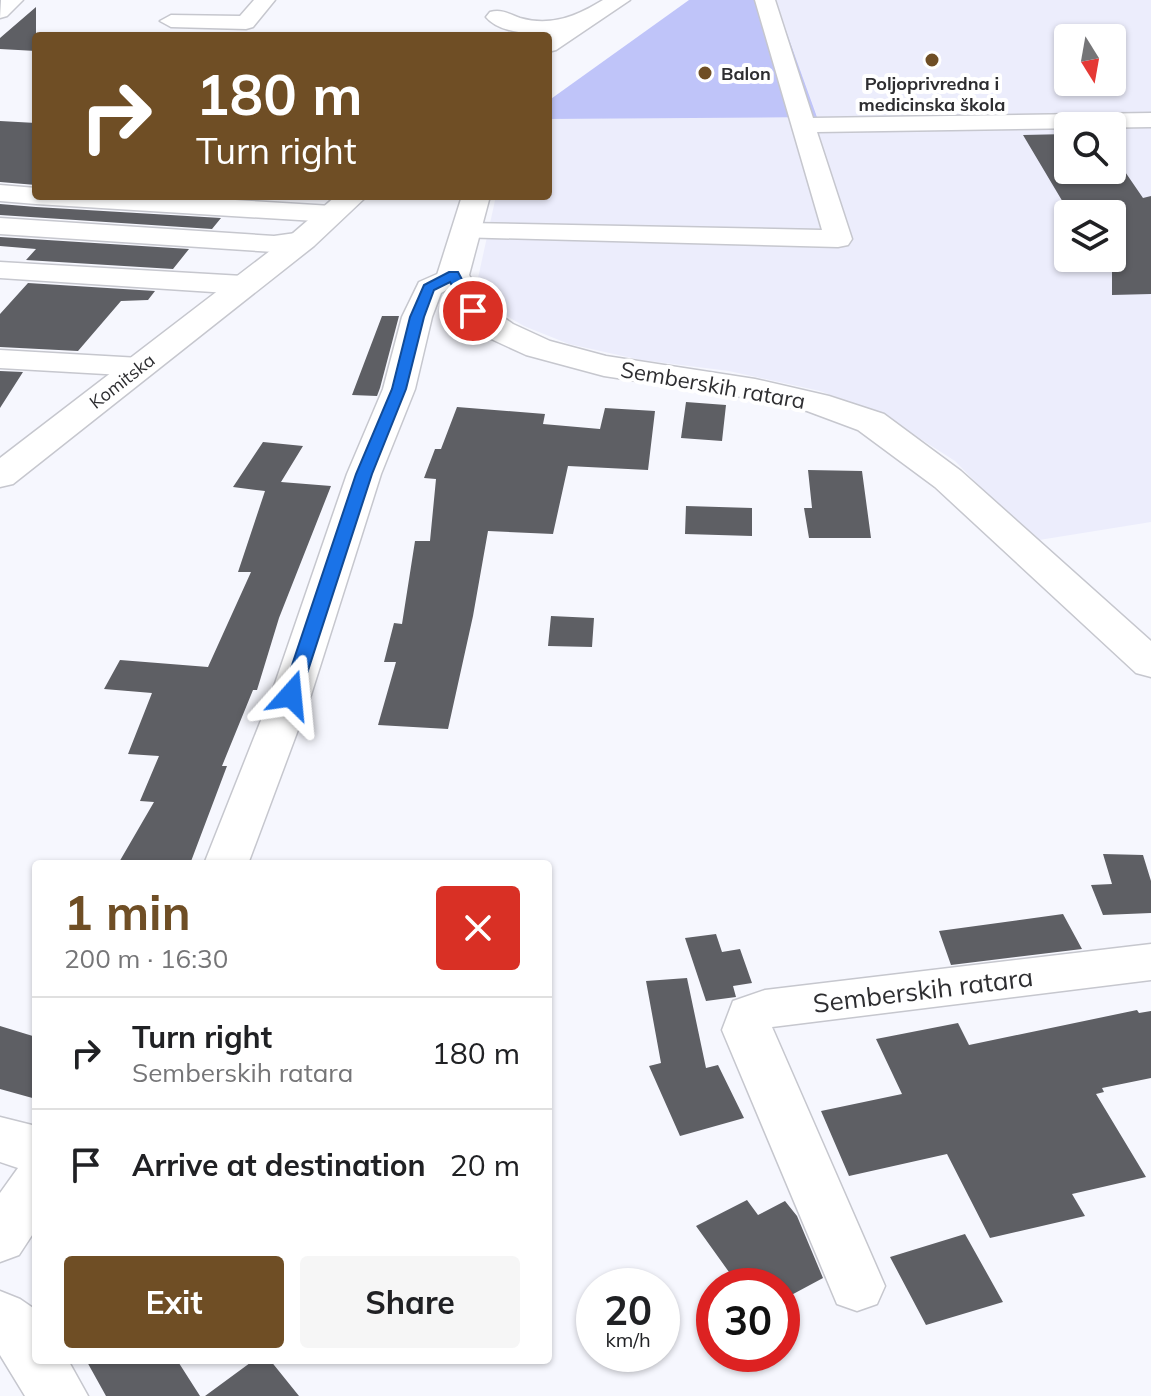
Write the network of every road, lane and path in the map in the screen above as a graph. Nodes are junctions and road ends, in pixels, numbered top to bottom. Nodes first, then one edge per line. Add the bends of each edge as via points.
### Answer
1 (13, 0) edge
2 (265, 0) edge
3 (619, 0) edge
4 (765, 0) edge
5 (0, 12) edge
6 (497, 18) edge
7 (171, 21) dead end
8 (580, 23) junction
9 (552, 42) edge
10 (1151, 120) edge
11 (803, 125) junction
12 (0, 193) edge
13 (32, 196) edge
14 (175, 200) edge
15 (365, 200) edge
16 (342, 205) edge
17 (471, 206) edge
18 (0, 226) edge
19 (303, 240) junction
20 (0, 270) edge
21 (453, 275) junction
22 (243, 285) junction
23 (0, 359) edge
24 (140, 367) junction
25 (0, 476) edge
26 (1151, 664) edge
27 (228, 860) edge
28 (1151, 962) edge
29 (0, 1139) edge
30 (32, 1148) edge
31 (32, 1190) edge
32 (0, 1238) edge
33 (857, 1286) dead end
34 (0, 1317) edge
35 (32, 1355) edge
36 (38, 1364) edge
37 (58, 1396) edge

1 - 5 street
2 - 7 street via 246,23
3 - 8 main road
4 - 11 street
6 - 8 main road via 531,27
8 - 9 main road
10 - 11 street
11 - 17 street via 838,239
12 - 13 street
14 - 16 street, Komitska
15 - 19 main road
16 - 19 main road, Komitska
17 - 21 main road
18 - 19 street via 274,244
19 - 22 main road, Komitska
20 - 22 street
21 - 26 main road, Semberskih ratara via 473,311 538,348 604,366 755,389 871,422 948,479
21 - 27 street via 429,288 417,317 399,389
22 - 24 main road, Komitska
23 - 24 street
24 - 25 main road, Komitska
28 - 33 street, Semberskih ratara via 750,1014 747,1030
29 - 30 street
31 - 32 street
34 - 35 street via 16,1329
36 - 37 street

